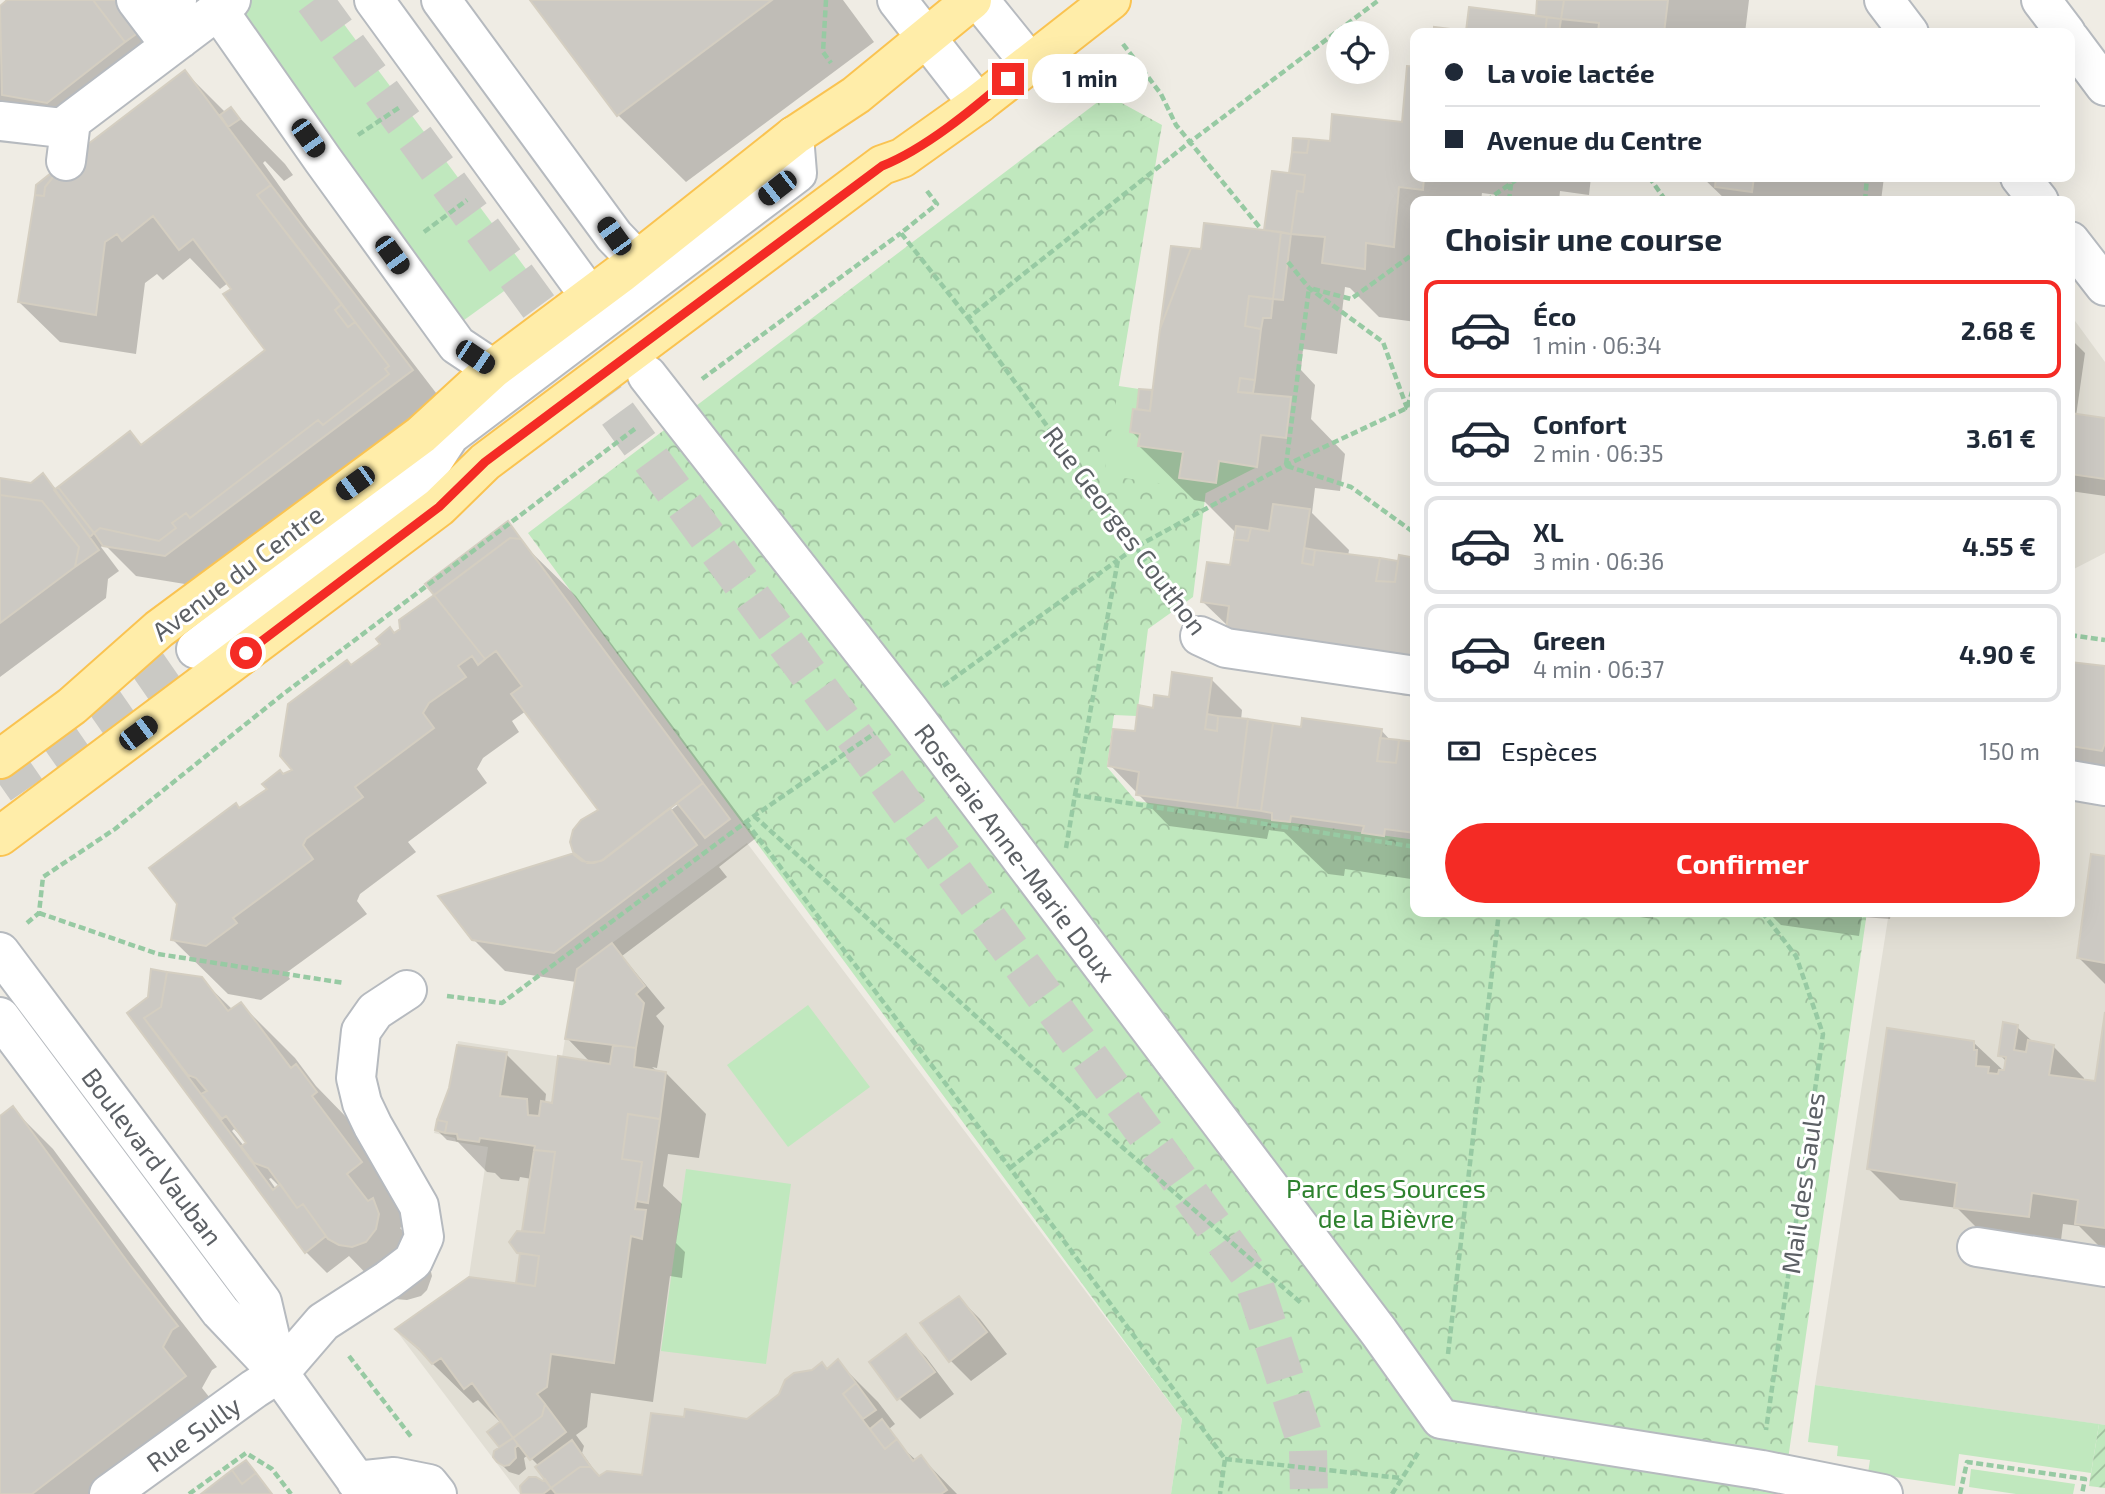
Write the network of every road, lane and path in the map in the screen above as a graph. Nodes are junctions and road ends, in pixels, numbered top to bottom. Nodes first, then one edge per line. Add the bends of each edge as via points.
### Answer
1 (374, 0) edge
2 (440, 0) edge
3 (826, 0) edge
4 (897, 0) edge
5 (972, 0) edge
6 (979, 0) edge
7 (1111, 0) edge
8 (1379, 0) edge
9 (2041, 0) edge
10 (1885, 1) edge
11 (225, 5) edge
12 (161, 15) edge
13 (1905, 28) edge
14 (2062, 28) edge
15 (926, 37) junction
16 (2075, 46) edge
17 (1128, 49) dead end
18 (823, 52) dead end
19 (1029, 62) junction
20 (435, 82) junction
21 (2105, 86) edge
22 (978, 104) junction
23 (0, 121) edge
24 (71, 121) junction
25 (794, 136) junction
26 (1190, 142) junction
27 (323, 160) junction
28 (66, 161) dead end
29 (502, 175) junction
30 (2024, 182) edge
31 (1511, 183) joint
32 (925, 190) dead end
33 (1493, 196) edge
34 (1510, 196) edge
35 (2035, 196) edge
36 (1261, 229) dead end
37 (901, 233) junction
38 (2075, 247) edge
39 (392, 255) junction
40 (1410, 256) edge
41 (638, 261) junction
42 (1288, 262) dead end
43 (578, 280) dead end
44 (2105, 286) edge
45 (1309, 288) junction
46 (968, 318) junction
47 (493, 369) junction
48 (659, 389) junction
49 (1410, 398) edge
50 (1407, 408) junction
51 (467, 409) junction
52 (1410, 409) edge
53 (485, 462) junction
54 (1286, 465) junction
55 (422, 478) junction
56 (1410, 530) edge
57 (1136, 547) junction
58 (1118, 560) junction
59 (1200, 636) joint
60 (2075, 636) edge
61 (2105, 640) edge
62 (196, 649) tunnel mouth
63 (1410, 675) edge
64 (909, 710) junction
65 (0, 759) edge
66 (2075, 781) edge
67 (2105, 786) edge
68 (1075, 795) junction
69 (754, 816) junction
70 (746, 822) junction
71 (0, 836) edge
72 (1410, 846) edge
73 (1028, 870) junction
74 (1499, 917) edge
75 (1766, 917) edge
76 (0, 952) edge
77 (407, 990) junction
78 (0, 1017) edge
79 (1082, 1112) junction
80 (1010, 1168) junction
81 (1977, 1247) dead end
82 (2105, 1267) edge
83 (1303, 1305) dead end
84 (323, 1322) junction
85 (279, 1373) junction
86 (1441, 1419) junction
87 (1225, 1459) junction
88 (1762, 1470) junction
89 (361, 1488) edge
90 (433, 1489) edge
91 (109, 1494) edge
92 (189, 1494) edge
93 (291, 1494) edge
94 (1220, 1494) edge
95 (1392, 1494) edge
96 (1883, 1494) edge
97 (1960, 1494) edge
98 (2082, 1494) edge

1 - 20 street
2 - 41 street via 614,236
3 - 18 path
4 - 15 street
5 - 15 main road, Avenue du Centre
6 - 19 street
7 - 19 main road
8 - 26 path
9 - 14 street
10 - 13 street
11 - 12 street
11 - 27 street
12 - 24 street
15 - 22 street
15 - 25 main road, Avenue du Centre via 856,95
16 - 21 street
17 - 26 path
19 - 22 main road
20 - 27 path
20 - 29 street
22 - 53 main road via 902,158 882,166
23 - 24 street via 62,128
24 - 28 street
25 - 41 main road, Avenue du Centre
25 - 51 street via 797,173
26 - 36 path
26 - 46 path
27 - 39 street
29 - 39 path
29 - 43 street
30 - 35 street
31 - 33 path
31 - 34 path
32 - 37 path via 937,204
37 - 46 path, Rue Georges Couthon
37 - 48 path
38 - 44 street
39 - 47 street via 457,345
40 - 45 path via 1351,299
41 - 47 main road, Avenue du Centre
42 - 45 path
45 - 50 path via 1383,342
45 - 54 path
46 - 57 path, Rue Georges Couthon
47 - 51 main road, Avenue du Centre
48 - 64 street, Roseraie Anne-Marie Doux
48 - 77 path via 115,829 43,877 39,913 158,954
49 - 50 path
50 - 52 path
50 - 54 path
51 - 55 street
51 - 65 main road, Avenue du Centre via 421,435 159,629 72,706
53 - 55 street
53 - 71 main road via 439,507
54 - 56 path via 1351,487
54 - 57 path
55 - 62 street
57 - 58 path
57 - 59 path, Rue Georges Couthon
58 - 64 path
58 - 68 path
59 - 63 street, Rue Georges Couthon via 1226,648
60 - 61 path
64 - 69 path
64 - 73 street, Roseraie Anne-Marie Doux
66 - 67 street
68 - 72 path
68 - 73 path via 1065,851
69 - 70 path
69 - 79 path
70 - 77 path via 502,1003
70 - 80 path
73 - 86 street, Roseraie Anne-Marie Doux
74 - 86 path
75 - 88 path, Mail des Saules via 1796,956 1823,1034
76 - 85 street, Boulevard Vauban via 262,1302
77 - 84 street, Rue Sully via 375,1011 361,1031 356,1078 373,1126 419,1206 424,1237 413,1261
78 - 85 street, Boulevard Vauban via 220,1311
79 - 80 path
79 - 83 path
80 - 87 path
81 - 82 street
84 - 85 street, Rue Sully
84 - 90 path via 429,1460
85 - 89 street, Boulevard Vauban
85 - 91 street, Rue Sully
86 - 88 street
87 - 94 path
87 - 95 path via 1401,1478
88 - 96 street
89 - 90 street, Boulevard Vauban via 394,1477
92 - 93 path via 246,1453 272,1469
97 - 98 path via 1967,1462 2085,1479

